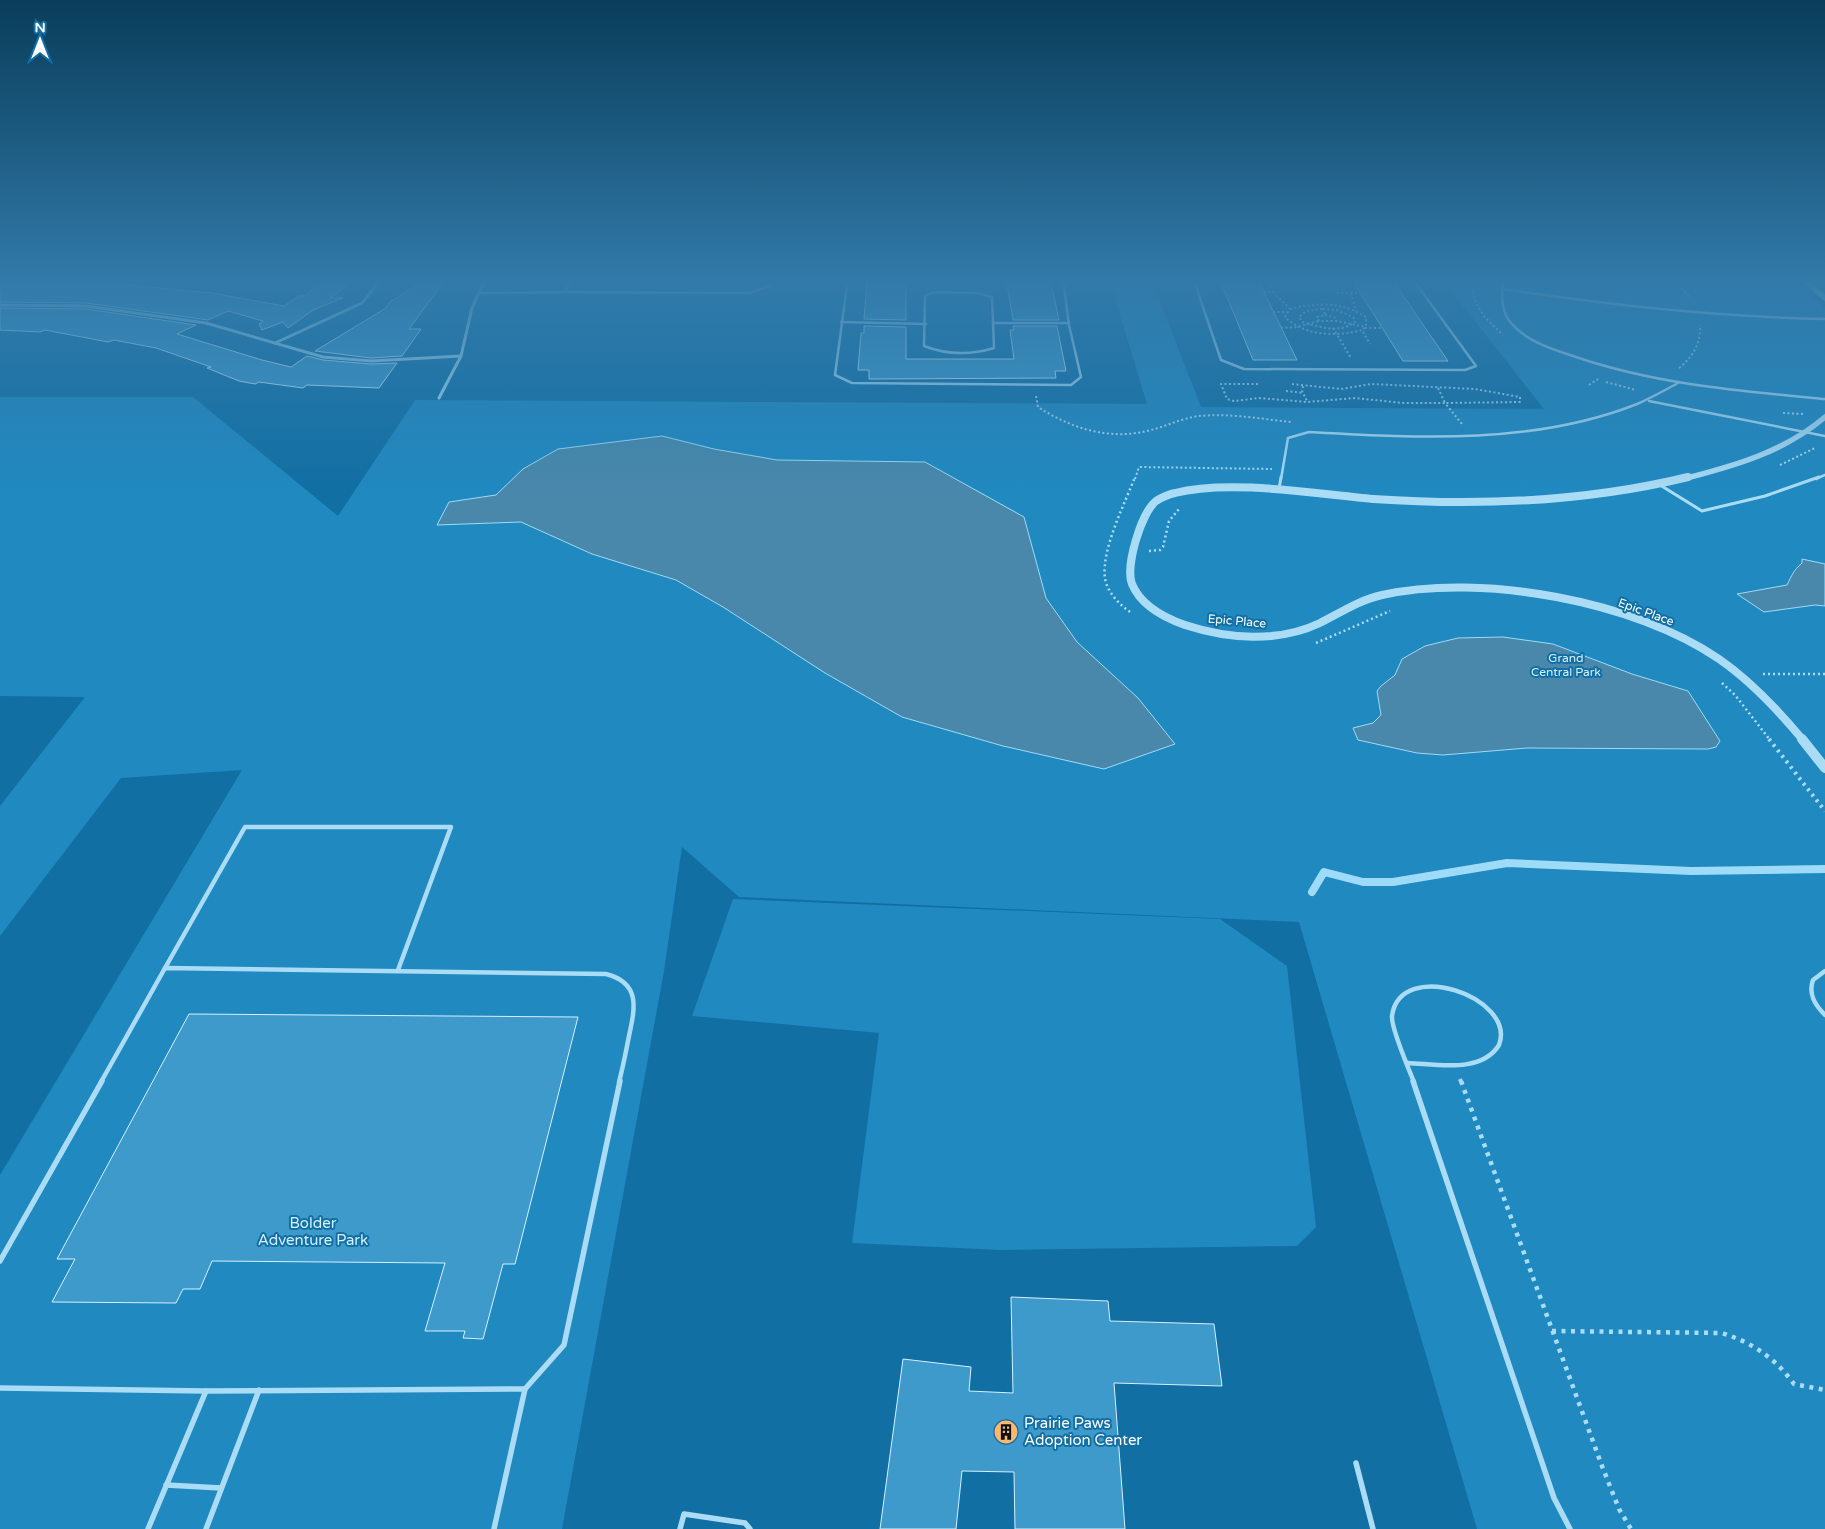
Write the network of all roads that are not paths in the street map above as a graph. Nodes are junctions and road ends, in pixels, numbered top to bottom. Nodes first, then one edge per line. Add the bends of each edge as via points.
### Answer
1 (296, 349) edge
2 (463, 349) edge
3 (838, 349) edge
4 (932, 349) edge
5 (989, 349) edge
6 (1075, 349) edge
7 (1217, 349) edge
8 (1464, 349) edge
9 (1557, 349) edge
10 (461, 356) junction
11 (1678, 383) junction
12 (438, 398) dead end
13 (1825, 399) edge
14 (1649, 401) junction
15 (1825, 417) edge
16 (1807, 431) junction
17 (1825, 436) edge
18 (1825, 475) edge
19 (1660, 485) junction
20 (1278, 492) junction
21 (1825, 768) edge
22 (165, 968) junction
23 (398, 970) junction
24 (1825, 971) edge
25 (1825, 1015) edge
26 (1408, 1063) junction
27 (0, 1261) edge
28 (0, 1388) edge
29 (525, 1389) junction
30 (259, 1390) junction
31 (206, 1391) junction
32 (1356, 1463) dead end
33 (166, 1485) junction
34 (221, 1488) junction
35 (148, 1529) edge
36 (206, 1529) edge
37 (494, 1529) edge
38 (680, 1529) edge
39 (750, 1529) edge
40 (1374, 1529) edge
41 (1570, 1529) edge

1 - 10 street via 323,357 371,361
2 - 10 street
3 - 6 lane via 835,375 852,383 1071,385 1081,377
4 - 5 lane
7 - 8 lane via 1221,360 1244,369 1465,370 1476,366
9 - 11 lane via 1586,362
10 - 12 street
11 - 13 lane
11 - 14 lane
14 - 16 lane
14 - 20 lane via 1569,424 1509,432 1417,436 1297,434 1288,438
15 - 16 street, Epic Place
16 - 17 lane
16 - 19 street, Epic Place via 1750,461
18 - 19 lane via 1768,496 1702,512
19 - 20 street, Epic Place via 1584,495 1496,501 1363,499
20 - 21 street, Epic Place via 1218,487 1184,491 1156,500 1130,561 1130,579 1136,593 1152,608 1180,623 1220,633 1264,636 1309,628 1370,598 1416,590 1518,591 1564,599 1644,622 1682,638 1718,659 1757,690
22 - 23 lane
22 - 23 lane via 245,827 451,827
22 - 27 lane
23 - 29 lane via 596,972 619,977 633,994 635,1008 564,1345
24 - 25 lane via 1814,978 1811,985 1814,1003
26 - 26 lane via 1469,1063 1492,1054 1499,1046 1500,1026 1474,998 1460,991 1430,986 1405,992 1397,999 1392,1018
26 - 41 lane via 1554,1498
28 - 31 lane
29 - 30 lane
29 - 37 lane
30 - 31 lane
30 - 34 lane
31 - 33 lane
32 - 40 lane
33 - 34 lane
33 - 35 lane
34 - 36 lane
38 - 39 lane via 684,1514 745,1523

